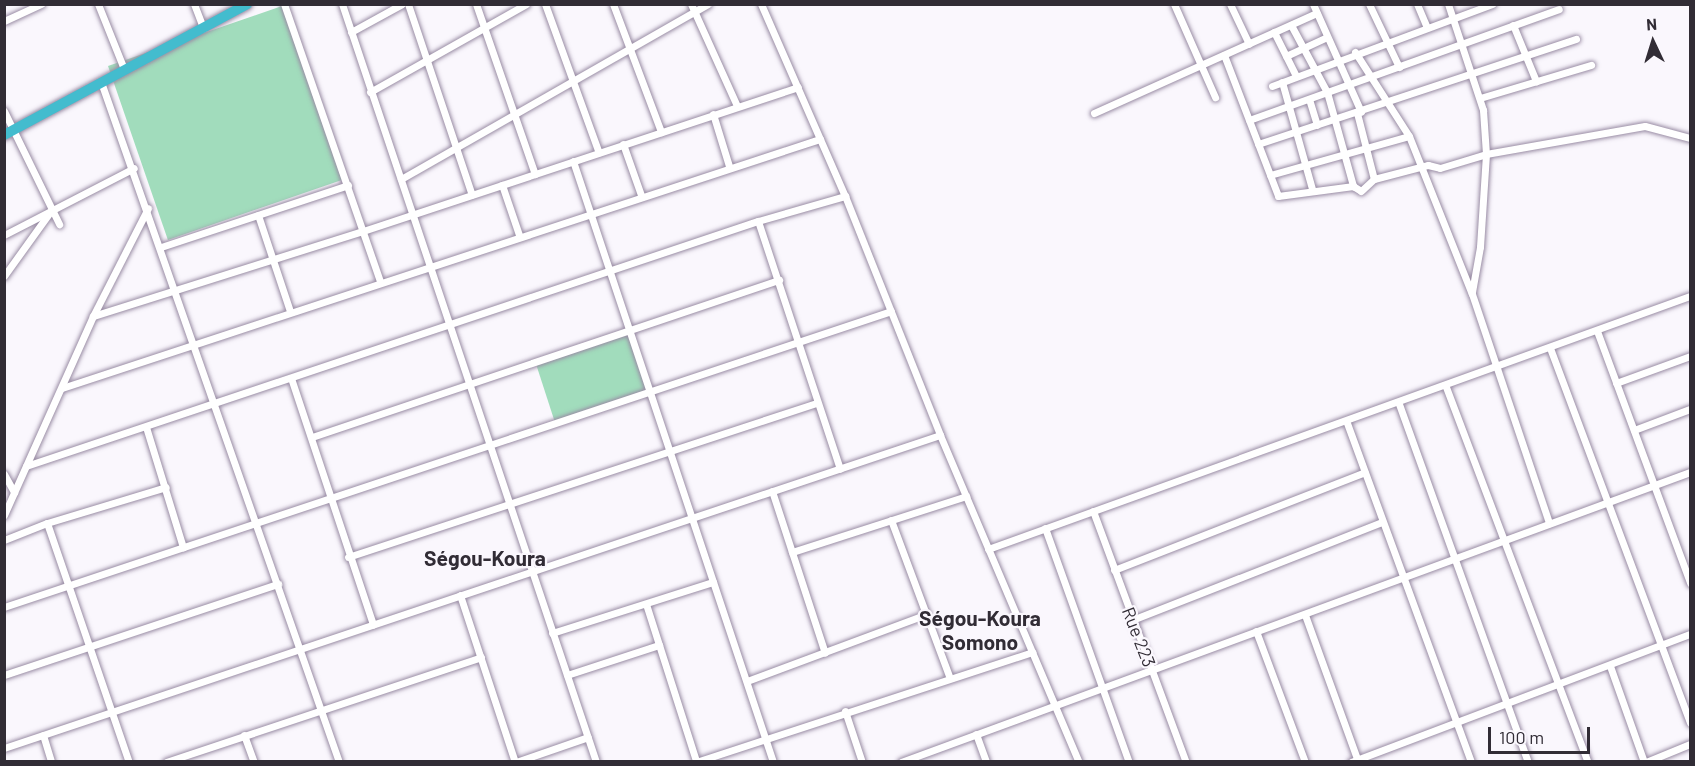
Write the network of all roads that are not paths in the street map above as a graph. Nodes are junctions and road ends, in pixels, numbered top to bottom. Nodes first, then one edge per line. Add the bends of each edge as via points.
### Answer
1 (41, 4) edge
2 (98, 4) edge
3 (194, 4) edge
4 (247, 4) edge
5 (284, 4) edge
6 (342, 4) edge
7 (402, 4) edge
8 (408, 4) edge
9 (476, 4) edge
10 (526, 4) edge
11 (545, 4) edge
12 (613, 4) edge
13 (708, 4) edge
14 (761, 4) edge
15 (1174, 4) edge
16 (1230, 4) edge
17 (1313, 4) edge
18 (1369, 4) edge
19 (1417, 4) edge
20 (1448, 4) edge
21 (1492, 4) edge
22 (692, 8) edge
23 (1559, 9) dead end
24 (1317, 13) junction
25 (1453, 18) junction
26 (4, 21) edge
27 (1291, 25) junction
28 (1513, 26) junction
29 (1427, 27) junction
30 (202, 28) junction
31 (484, 28) junction
32 (351, 32) junction
33 (1274, 32) junction
34 (1327, 37) junction
35 (1576, 39) dead end
36 (1387, 40) junction
37 (1464, 43) junction
38 (1249, 44) junction
39 (1304, 48) junction
40 (630, 49) junction
41 (1355, 52) junction
42 (1224, 54) junction
43 (1286, 56) junction
44 (1526, 56) junction
45 (1337, 59) junction
46 (425, 61) junction
47 (1201, 65) junction
48 (1591, 65) dead end
49 (1399, 67) junction
50 (1315, 68) junction
51 (124, 69) junction
52 (1473, 75) junction
53 (1296, 76) junction
54 (1369, 77) junction
55 (573, 81) junction
56 (1536, 81) junction
57 (101, 82) junction
58 (1282, 82) junction
59 (1348, 84) junction
60 (1272, 86) dead end
61 (798, 87) junction
62 (370, 92) junction
63 (1327, 92) junction
64 (1215, 97) dead end
65 (1480, 98) junction
66 (1309, 99) junction
67 (1385, 104) junction
68 (1289, 105) junction
69 (737, 106) junction
70 (4, 111) edge
71 (1359, 112) junction
72 (1094, 113) dead end
73 (514, 114) junction
74 (713, 114) junction
75 (1336, 119) junction
76 (1249, 120) junction
77 (1317, 125) junction
78 (661, 132) junction
79 (1296, 132) junction
80 (8, 133) edge
81 (1409, 136) junction
82 (1690, 138) edge
83 (820, 139) junction
84 (623, 144) junction
85 (1258, 144) junction
86 (456, 148) junction
87 (1365, 149) junction
88 (599, 153) junction
89 (1345, 153) junction
90 (1486, 154) junction
91 (573, 161) junction
92 (1306, 164) junction
93 (729, 166) junction
94 (134, 168) junction
95 (1420, 168) junction
96 (535, 174) junction
97 (1270, 175) junction
98 (400, 179) junction
99 (1374, 179) junction
100 (348, 185) junction
101 (502, 185) junction
102 (1353, 186) junction
103 (1312, 189) junction
104 (472, 195) junction
105 (641, 195) junction
106 (845, 196) junction
107 (148, 208) junction
108 (51, 209) junction
109 (590, 212) junction
110 (258, 215) junction
111 (413, 215) junction
112 (758, 221) junction
113 (59, 224) dead end
114 (363, 231) junction
115 (4, 235) edge
116 (519, 235) junction
117 (161, 247) junction
118 (273, 260) junction
119 (429, 265) junction
120 (610, 271) junction
121 (4, 276) edge
122 (779, 280) junction
123 (380, 282) junction
124 (176, 290) junction
125 (1472, 294) junction
126 (1690, 296) edge
127 (290, 311) junction
128 (891, 311) junction
129 (93, 316) junction
130 (449, 325) junction
131 (628, 330) junction
132 (1597, 331) junction
133 (797, 342) junction
134 (194, 343) junction
135 (1550, 348) junction
136 (1690, 356) edge
137 (1497, 368) junction
138 (291, 378) junction
139 (470, 383) junction
140 (1616, 383) junction
141 (1446, 387) junction
142 (62, 388) junction
143 (648, 392) junction
144 (215, 403) junction
145 (816, 403) junction
146 (1399, 404) junction
147 (1690, 409) edge
148 (1347, 423) junction
149 (146, 427) junction
150 (1634, 430) junction
151 (940, 435) junction
152 (312, 438) junction
153 (488, 445) junction
154 (668, 452) junction
155 (26, 466) junction
156 (840, 469) junction
157 (1690, 471) edge
158 (1365, 472) junction
159 (4, 474) edge
160 (1654, 485) junction
161 (10, 488) edge
162 (166, 488) junction
163 (772, 491) junction
164 (966, 496) junction
165 (329, 498) junction
166 (1607, 502) junction
167 (507, 504) junction
168 (1093, 511) junction
169 (4, 515) edge
170 (692, 518) junction
171 (891, 520) junction
172 (1383, 522) junction
173 (47, 523) junction
174 (1549, 523) junction
175 (257, 524) junction
176 (1045, 528) junction
177 (4, 540) edge
178 (1503, 540) junction
179 (183, 547) junction
180 (988, 549) junction
181 (792, 552) junction
182 (348, 556) junction
183 (1454, 558) junction
184 (1114, 570) junction
185 (532, 572) junction
186 (1403, 577) junction
187 (713, 582) junction
188 (1690, 583) edge
189 (278, 584) junction
190 (70, 585) junction
191 (460, 596) junction
192 (646, 604) junction
193 (4, 607) edge
194 (927, 614) junction
195 (1305, 615) junction
196 (1132, 620) junction
197 (373, 625) junction
198 (1256, 631) junction
199 (552, 633) junction
200 (1690, 634) edge
201 (659, 645) junction
202 (1661, 645) junction
203 (90, 646) junction
204 (300, 649) junction
205 (1032, 652) junction
206 (825, 653) junction
207 (481, 657) junction
208 (1610, 666) junction
209 (1152, 670) junction
210 (4, 675) edge
211 (567, 675) junction
212 (949, 676) junction
213 (747, 681) junction
214 (1558, 683) junction
215 (1103, 687) junction
216 (1506, 702) junction
217 (1055, 706) junction
218 (321, 710) junction
219 (845, 711) junction
220 (113, 712) junction
221 (1456, 720) junction
222 (1690, 723) edge
223 (976, 734) junction
224 (43, 735) junction
225 (244, 735) junction
226 (588, 737) junction
227 (765, 738) junction
228 (1690, 744) edge
229 (4, 748) edge
230 (193, 753) junction
231 (1354, 760) edge
232 (696, 761) edge
233 (51, 762) edge
234 (129, 762) edge
235 (166, 762) edge
236 (196, 762) edge
237 (254, 762) edge
238 (339, 762) edge
239 (516, 762) edge
240 (596, 762) edge
241 (773, 762) edge
242 (862, 762) edge
243 (901, 762) edge
244 (986, 762) edge
245 (1079, 762) edge
246 (1129, 762) edge
247 (1186, 762) edge
248 (1305, 762) edge
249 (1471, 762) edge
250 (1528, 762) edge
251 (1588, 762) edge
252 (1645, 762) edge

1 - 26 street
2 - 51 street
3 - 30 street
4 - 30 highway
5 - 100 street
6 - 32 street
7 - 32 street
8 - 46 street
9 - 31 street
10 - 31 street
11 - 55 street
12 - 40 street
13 - 22 street
14 - 61 street
15 - 47 street
16 - 38 street
17 - 24 street
18 - 36 street
19 - 29 street
20 - 25 street
21 - 25 street
22 - 40 street
22 - 69 street
23 - 28 street
24 - 27 street
24 - 34 street
25 - 29 street
25 - 37 street
27 - 33 street
27 - 39 street
28 - 37 street
28 - 44 street
29 - 36 street
30 - 51 highway
31 - 46 street
31 - 73 street
32 - 62 street
33 - 38 street
33 - 43 street
34 - 39 street
34 - 45 street
35 - 44 street
36 - 41 street
36 - 49 street
37 - 49 street
37 - 52 street
38 - 42 street
39 - 43 street
39 - 50 street
40 - 55 street
40 - 78 street
41 - 45 street
41 - 54 street
42 - 47 street
42 - 76 street
43 - 53 street
44 - 52 street
44 - 56 street
45 - 50 street
45 - 59 street
46 - 62 street
46 - 86 street
47 - 64 street
47 - 72 street
48 - 56 street
49 - 54 street
50 - 53 street
50 - 63 street
51 - 57 highway
52 - 65 street
52 - 67 street
53 - 58 street
54 - 59 street
54 - 67 street
55 - 73 street
55 - 88 street
56 - 65 street
57 - 80 highway
57 - 94 street
58 - 60 street
58 - 68 street
59 - 63 street
59 - 71 street
61 - 69 street
61 - 83 street
62 - 98 street
63 - 66 street
63 - 75 street
65 - 90 street
66 - 68 street
66 - 77 street
67 - 71 street
67 - 81 street
68 - 76 street
68 - 79 street
69 - 74 street
70 - 80 street
71 - 75 street
71 - 87 street
73 - 86 street
73 - 96 street
74 - 78 street
74 - 93 street
75 - 77 street
75 - 89 street
76 - 85 street
77 - 79 street
78 - 84 street
79 - 85 street
79 - 92 street
80 - 108 street
81 - 87 street
81 - 95 street
82 - 90 street via 1645,126
83 - 93 street
83 - 106 street
84 - 88 street
84 - 105 street
85 - 97 street
86 - 98 street
86 - 104 street
87 - 89 street
87 - 99 street
88 - 91 street
89 - 92 street
89 - 102 street
90 - 95 street via 1456,165
90 - 125 street via 1480,247
91 - 96 street
91 - 109 street
92 - 97 street
92 - 103 street
93 - 105 street
94 - 107 street
94 - 108 street
95 - 99 street
95 - 125 street
96 - 101 street
97 - 103 street via 1278,196
98 - 111 street
99 - 102 street via 1361,191
100 - 110 street
100 - 114 street
101 - 104 street
101 - 116 street
102 - 103 street
104 - 111 street
105 - 109 street
106 - 112 street
106 - 128 street
107 - 117 street
107 - 129 street
108 - 113 street
108 - 115 street
108 - 121 street
109 - 116 street
109 - 120 street
110 - 117 street
110 - 118 street
111 - 114 street
111 - 119 street
112 - 120 street
112 - 122 street
114 - 118 street
114 - 123 street
116 - 119 street
117 - 124 street
118 - 124 street
118 - 127 street
119 - 123 street
119 - 130 street
120 - 130 street
120 - 131 street
122 - 131 street
122 - 133 street
123 - 127 street
124 - 129 street
124 - 134 street
125 - 137 street
126 - 132 street
127 - 134 street
128 - 133 street
128 - 151 street
129 - 142 street
130 - 138 street
130 - 139 street
131 - 139 street
131 - 143 street
132 - 135 street
132 - 140 street
133 - 143 street
133 - 145 street
134 - 142 street
134 - 144 street
135 - 137 street
135 - 166 street
136 - 140 street
137 - 141 street
137 - 174 street
138 - 144 street
138 - 152 street
139 - 152 street
139 - 153 street
140 - 150 street
141 - 146 street
141 - 178 street
142 - 155 street
143 - 153 street
143 - 154 street
144 - 149 street
144 - 175 street
145 - 154 street
145 - 156 street
146 - 148 street
146 - 183 street
147 - 150 street
148 - 158 street
148 - 168 street
149 - 155 street
149 - 162 street
150 - 160 street
151 - 156 street
151 - 164 street
152 - 165 street
153 - 165 street
153 - 167 street
154 - 167 street
154 - 170 street
155 - 161 street
156 - 163 street
157 - 160 street
158 - 172 street
158 - 184 street
159 - 161 street
160 - 166 street
160 - 188 street
161 - 169 street
162 - 173 street
162 - 179 street
163 - 170 street
163 - 181 street
164 - 171 street
164 - 180 street
165 - 175 street
165 - 182 street
166 - 174 street
166 - 202 street
167 - 182 street
167 - 185 street
168 - 176 street
168 - 184 street, Rue 223
170 - 185 street
170 - 187 street
171 - 181 street
171 - 194 street
172 - 186 street
172 - 196 street
173 - 177 street
173 - 190 street
174 - 178 street
175 - 179 street
175 - 189 street
176 - 180 street
176 - 215 street
178 - 183 street
178 - 214 street
179 - 190 street
180 - 205 street
181 - 206 street
182 - 197 street
183 - 186 street
183 - 216 street
184 - 196 street, Rue 223
185 - 191 street
185 - 199 street
186 - 195 street
186 - 221 street
187 - 192 street
187 - 213 street
189 - 203 street
189 - 204 street
190 - 193 street
190 - 203 street
191 - 197 street
191 - 207 street
192 - 199 street
192 - 201 street
194 - 206 street
194 - 212 street
195 - 198 street
195 - 231 street
196 - 209 street, Rue 223
197 - 204 street
198 - 209 street
198 - 248 street
199 - 211 street
200 - 202 street
201 - 211 street
201 - 232 street
202 - 208 street
202 - 222 street
203 - 210 street
203 - 220 street
204 - 218 street
204 - 220 street
205 - 212 street
205 - 217 street
206 - 213 street
207 - 218 street
207 - 239 street
208 - 214 street
208 - 252 street
209 - 215 street
209 - 247 street, Rue 223
211 - 226 street
212 - 219 street
213 - 227 street
214 - 216 street
214 - 251 street
215 - 217 street
215 - 246 street
216 - 221 street
216 - 250 street
217 - 223 street
217 - 245 street
218 - 225 street
218 - 238 street
219 - 227 street
219 - 242 street
220 - 224 street
220 - 234 street
221 - 231 street
221 - 249 street
223 - 243 street
223 - 244 street
224 - 229 street
224 - 233 street
225 - 230 street
225 - 237 street
226 - 239 street
226 - 240 street
227 - 232 street
227 - 241 street
228 - 252 street
230 - 235 street
230 - 236 street

